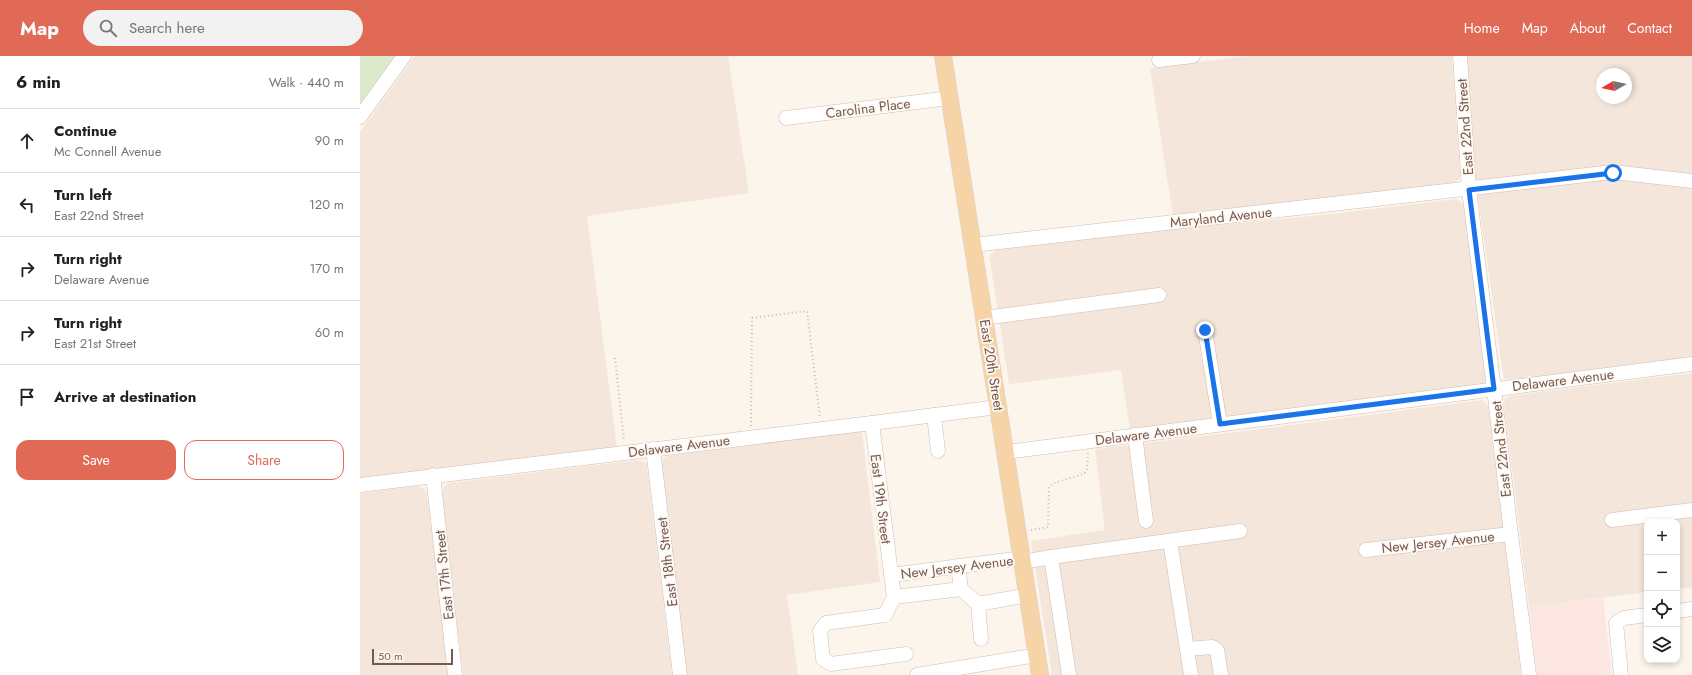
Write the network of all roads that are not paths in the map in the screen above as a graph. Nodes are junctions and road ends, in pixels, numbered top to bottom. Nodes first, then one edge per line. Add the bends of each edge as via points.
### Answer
1 (404, 56) edge
2 (943, 56) edge
3 (1193, 56) edge
4 (1460, 56) edge
5 (1159, 60) dead end
6 (950, 98) junction
7 (360, 117) edge
8 (786, 118) dead end
9 (1692, 181) edge
10 (1469, 190) junction
11 (973, 245) junction
12 (1159, 295) dead end
13 (984, 318) junction
14 (1205, 330) dead end
15 (1692, 364) edge
16 (1494, 389) junction
17 (998, 407) junction
18 (934, 415) junction
19 (872, 423) junction
20 (1220, 424) junction
21 (1135, 435) junction
22 (653, 449) junction
23 (938, 451) dead end
24 (1006, 452) junction
25 (433, 475) junction
26 (360, 485) edge
27 (1692, 510) edge
28 (1612, 520) dead end
29 (1146, 521) dead end
30 (1240, 531) dead end
31 (1511, 534) junction
32 (1170, 541) junction
33 (1366, 550) dead end
34 (1051, 558) junction
35 (1023, 560) junction
36 (958, 566) junction
37 (891, 575) junction
38 (961, 589) junction
39 (1028, 595) junction
40 (894, 597) junction
41 (978, 604) junction
42 (1692, 609) edge
43 (1680, 611) edge
44 (1644, 615) edge
45 (981, 639) dead end
46 (1187, 649) junction
47 (906, 654) dead end
48 (1037, 655) junction
49 (455, 675) edge
50 (680, 675) edge
51 (917, 675) edge
52 (1040, 675) edge
53 (1069, 675) edge
54 (1191, 675) edge
55 (1221, 675) edge
56 (1526, 675) edge
57 (1621, 675) edge

1 - 7 street
2 - 6 main road, East 20th Street
3 - 5 street
4 - 10 street, East 22nd Street
6 - 8 street, Carolina Place
6 - 11 main road, East 20th Street
9 - 10 street, Maryland Avenue via 1613,173
10 - 11 street, Maryland Avenue
10 - 16 street, East 22nd Street
11 - 13 main road, East 20th Street
12 - 13 street
13 - 17 main road, East 20th Street
14 - 20 street
15 - 16 street, Delaware Avenue
16 - 20 street, Delaware Avenue
16 - 31 street, East 22nd Street
17 - 18 street, Delaware Avenue
17 - 24 main road, East 20th Street
18 - 19 street, Delaware Avenue
18 - 23 street
19 - 22 street, Delaware Avenue
19 - 37 street, East 19th Street
20 - 21 street, Delaware Avenue
21 - 24 street, Delaware Avenue
21 - 29 street
22 - 25 street, Delaware Avenue
22 - 50 street, East 18th Street
24 - 35 main road, East 20th Street
25 - 26 street, Delaware Avenue
25 - 49 street, East 17th Street
27 - 28 street
30 - 32 street, New Jersey Avenue
31 - 33 street, New Jersey Avenue
31 - 56 street, East 22nd Street
32 - 34 street, New Jersey Avenue
32 - 46 street
34 - 35 street, New Jersey Avenue
34 - 53 street
35 - 36 street, New Jersey Avenue
35 - 39 main road, East 20th Street
36 - 37 street, New Jersey Avenue
36 - 38 street
37 - 40 street, East 19th Street
38 - 40 street
38 - 41 street
39 - 41 street
39 - 48 main road, East 20th Street
40 - 47 street via 885,615 826,623 820,630 823,659 831,664
41 - 45 street
42 - 43 street
44 - 57 street via 1624,618 1616,623
46 - 54 street
46 - 55 street via 1212,647 1217,650
48 - 51 street
48 - 52 main road, East 20th Street

